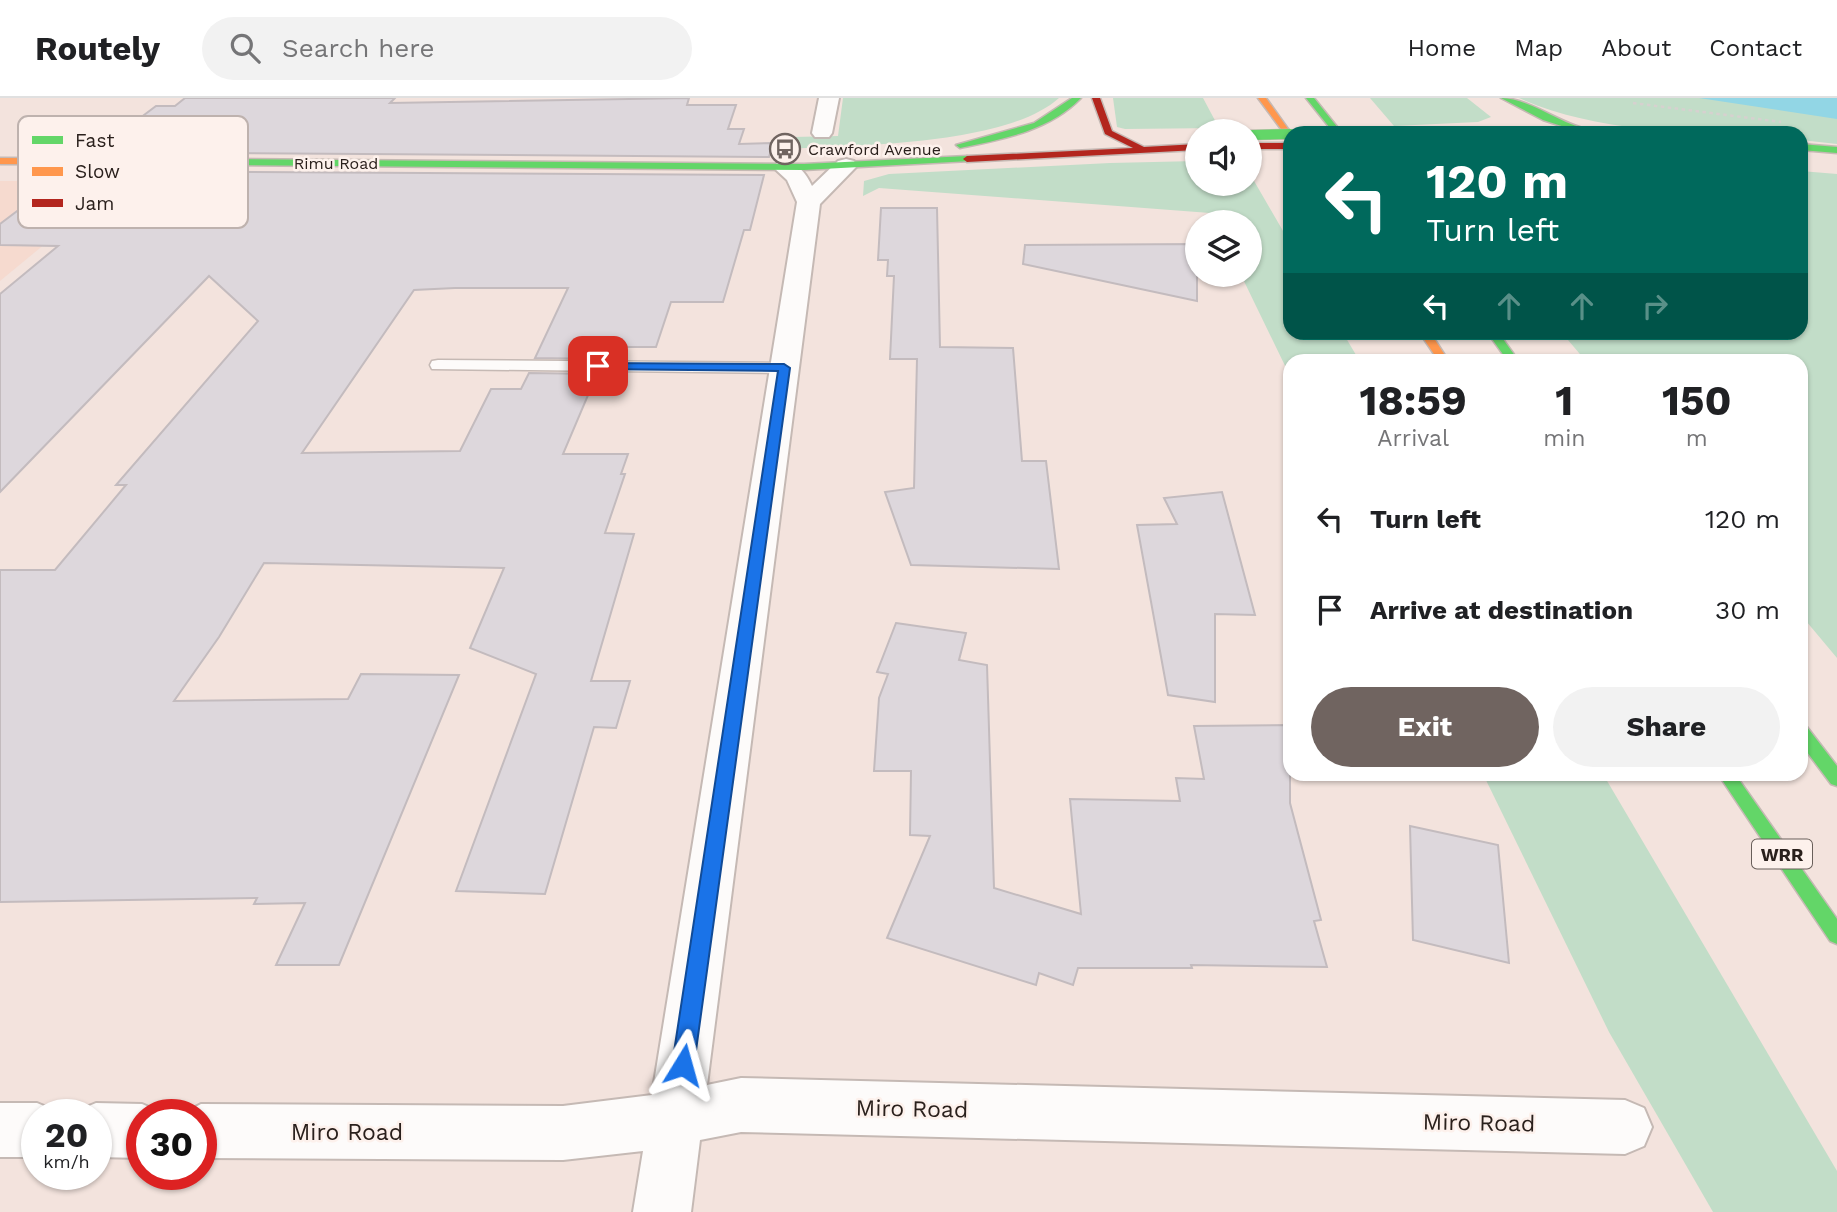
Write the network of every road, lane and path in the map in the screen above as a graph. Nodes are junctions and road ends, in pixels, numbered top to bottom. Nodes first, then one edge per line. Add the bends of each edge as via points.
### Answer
1 (829, 98) edge
2 (1077, 98) edge
3 (1096, 98) edge
4 (1262, 98) edge
5 (1310, 98) edge
6 (1505, 98) edge
7 (1627, 102) dead end
8 (1489, 106) dead end
9 (1785, 122) dead end
10 (1283, 126) edge
11 (1332, 126) edge
12 (1514, 126) edge
13 (1569, 126) edge
14 (822, 133) dead end
15 (1262, 135) edge
16 (1283, 136) edge
17 (1111, 137) junction
18 (1185, 137) edge
19 (1148, 144) junction
20 (960, 145) junction
21 (1185, 146) edge
22 (1262, 146) edge
23 (1283, 146) edge
24 (1808, 148) edge
25 (1837, 150) edge
26 (1808, 158) edge
27 (842, 160) junction
28 (0, 161) edge
29 (18, 161) edge
30 (1837, 161) edge
31 (248, 162) edge
32 (673, 164) junction
33 (785, 168) junction
34 (808, 202) junction
35 (438, 365) dead end
36 (784, 368) junction
37 (1808, 741) edge
38 (1837, 779) edge
39 (1731, 781) edge
40 (1837, 935) edge
41 (675, 1119) junction
42 (1625, 1127) dead end
43 (0, 1130) edge
44 (21, 1130) edge
45 (217, 1131) edge
46 (662, 1212) edge

1 - 14 street
2 - 20 main road via 1030,129
3 - 17 main road
4 - 10 main road
5 - 11 main road
6 - 13 main road
7 - 9 path
8 - 12 main road
15 - 16 main road, bridge
17 - 19 main road
17 - 20 main road
18 - 19 main road
19 - 21 main road
19 - 27 main road
20 - 27 main road
22 - 23 main road
24 - 25 main road
26 - 30 main road
27 - 32 main road, Rimu Road
27 - 33 main road, Rimu Road
27 - 34 street
28 - 29 main road, Rimu Road
31 - 32 main road, Rimu Road
32 - 33 main road, Rimu Road
33 - 34 street via 796,176
34 - 36 street
35 - 36 lane
36 - 41 street
37 - 38 main road
39 - 40 main road, WRR
41 - 42 street, Miro Road via 741,1105
41 - 45 street, Miro Road via 563,1133
41 - 46 street
43 - 44 street

